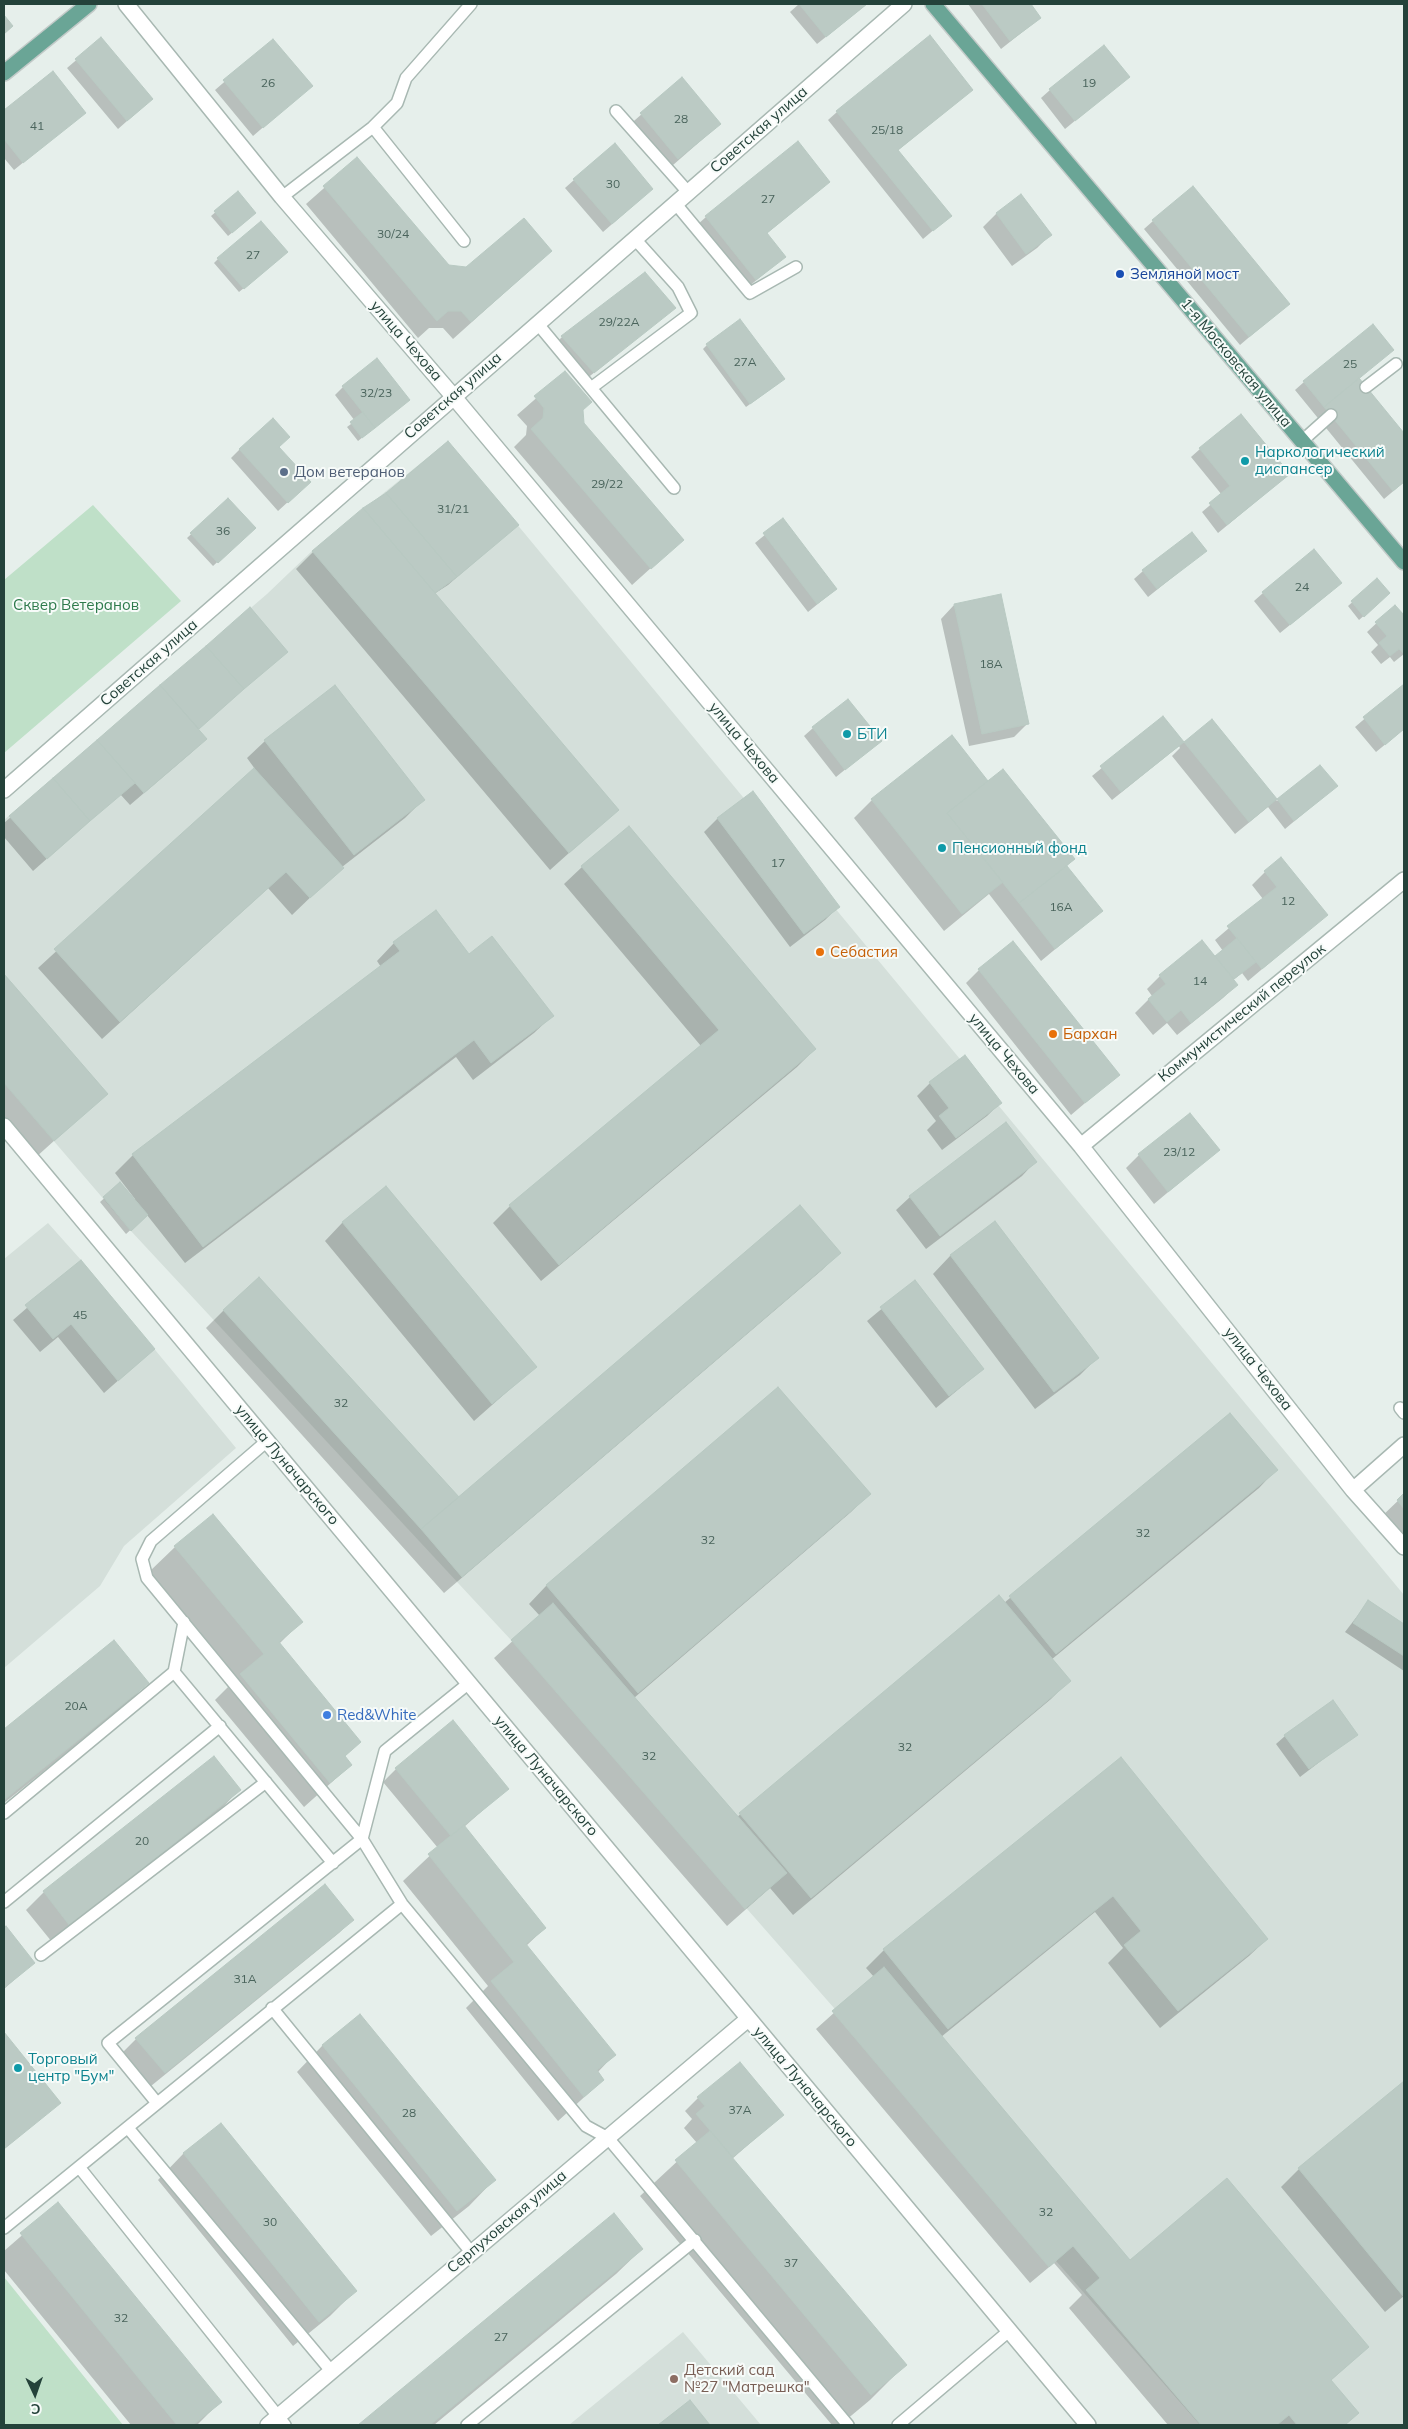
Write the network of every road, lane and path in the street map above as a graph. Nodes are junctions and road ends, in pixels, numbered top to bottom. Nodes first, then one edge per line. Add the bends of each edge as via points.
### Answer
1 (89, 4) edge
2 (126, 4) edge
3 (471, 4) edge
4 (904, 4) edge
5 (933, 4) edge
6 (4, 73) edge
7 (616, 111) dead end
8 (373, 127) junction
9 (688, 192) junction
10 (282, 197) junction
11 (675, 203) junction
12 (634, 238) junction
13 (464, 242) dead end
14 (796, 267) dead end
15 (537, 323) junction
16 (1396, 364) dead end
17 (1366, 387) dead end
18 (591, 388) junction
19 (453, 396) junction
20 (1331, 415) dead end
21 (1302, 441) junction
22 (674, 488) dead end
23 (1404, 562) edge
24 (4, 790) edge
25 (1404, 880) edge
26 (4, 1126) edge
27 (1081, 1146) junction
28 (267, 1441) junction
29 (1404, 1445) edge
30 (1354, 1490) junction
31 (1404, 1547) edge
32 (184, 1622) junction
33 (174, 1672) junction
34 (469, 1683) junction
35 (220, 1726) junction
36 (266, 1782) junction
37 (4, 1813) edge
38 (362, 1839) junction
39 (333, 1863) junction
40 (4, 1902) edge
41 (402, 1904) junction
42 (41, 1955) dead end
43 (272, 2008) junction
44 (748, 2019) junction
45 (157, 2103) junction
46 (128, 2128) junction
47 (608, 2138) junction
48 (79, 2167) junction
49 (4, 2228) edge
50 (694, 2240) junction
51 (471, 2252) junction
52 (1009, 2331) junction
53 (332, 2372) junction
54 (277, 2422) edge
55 (467, 2425) edge
56 (848, 2425) edge
57 (898, 2425) edge
58 (1088, 2425) edge

1 - 6 main road
2 - 10 street, улица Чехова
3 - 8 lane via 406,78 397,103
4 - 9 street, Советская улица
5 - 21 main road, 1-я Московская улица
7 - 9 lane
8 - 10 lane
8 - 13 lane
9 - 11 street, Советская улица
10 - 19 street, улица Чехова
11 - 12 street, Советская улица
11 - 14 lane via 750,293
12 - 15 street, Советская улица
12 - 18 lane via 678,287 691,313
15 - 18 lane
15 - 19 street, Советская улица
16 - 17 lane
18 - 22 lane
19 - 24 street, Советская улица
19 - 27 street, улица Чехова
20 - 21 lane
21 - 23 main road, 1-я Московская улица
25 - 27 street, Коммунистический переулок
26 - 28 street, улица Луначарского
27 - 30 street, улица Чехова
28 - 32 lane via 152,1541 142,1559 147,1578
28 - 34 street, улица Луначарского
29 - 30 street
30 - 31 street, улица Чехова
32 - 33 lane
32 - 38 lane
33 - 35 lane
33 - 37 lane
34 - 38 lane via 385,1750
34 - 44 street, улица Луначарского
35 - 36 lane
35 - 40 lane
36 - 39 lane
36 - 42 lane
38 - 39 lane
38 - 41 lane
39 - 45 lane via 108,2043
41 - 43 lane
41 - 47 lane via 586,2126
43 - 45 lane
43 - 51 lane
44 - 47 street, Серпуховская улица
44 - 52 street, улица Луначарского
45 - 46 lane
46 - 48 lane
46 - 53 lane
47 - 50 lane
47 - 51 street, Серпуховская улица
48 - 49 lane
48 - 54 lane
50 - 55 lane
50 - 56 lane
51 - 53 street, Серпуховская улица
52 - 57 lane
52 - 58 street, улица Луначарского
53 - 54 street, Серпуховская улица

